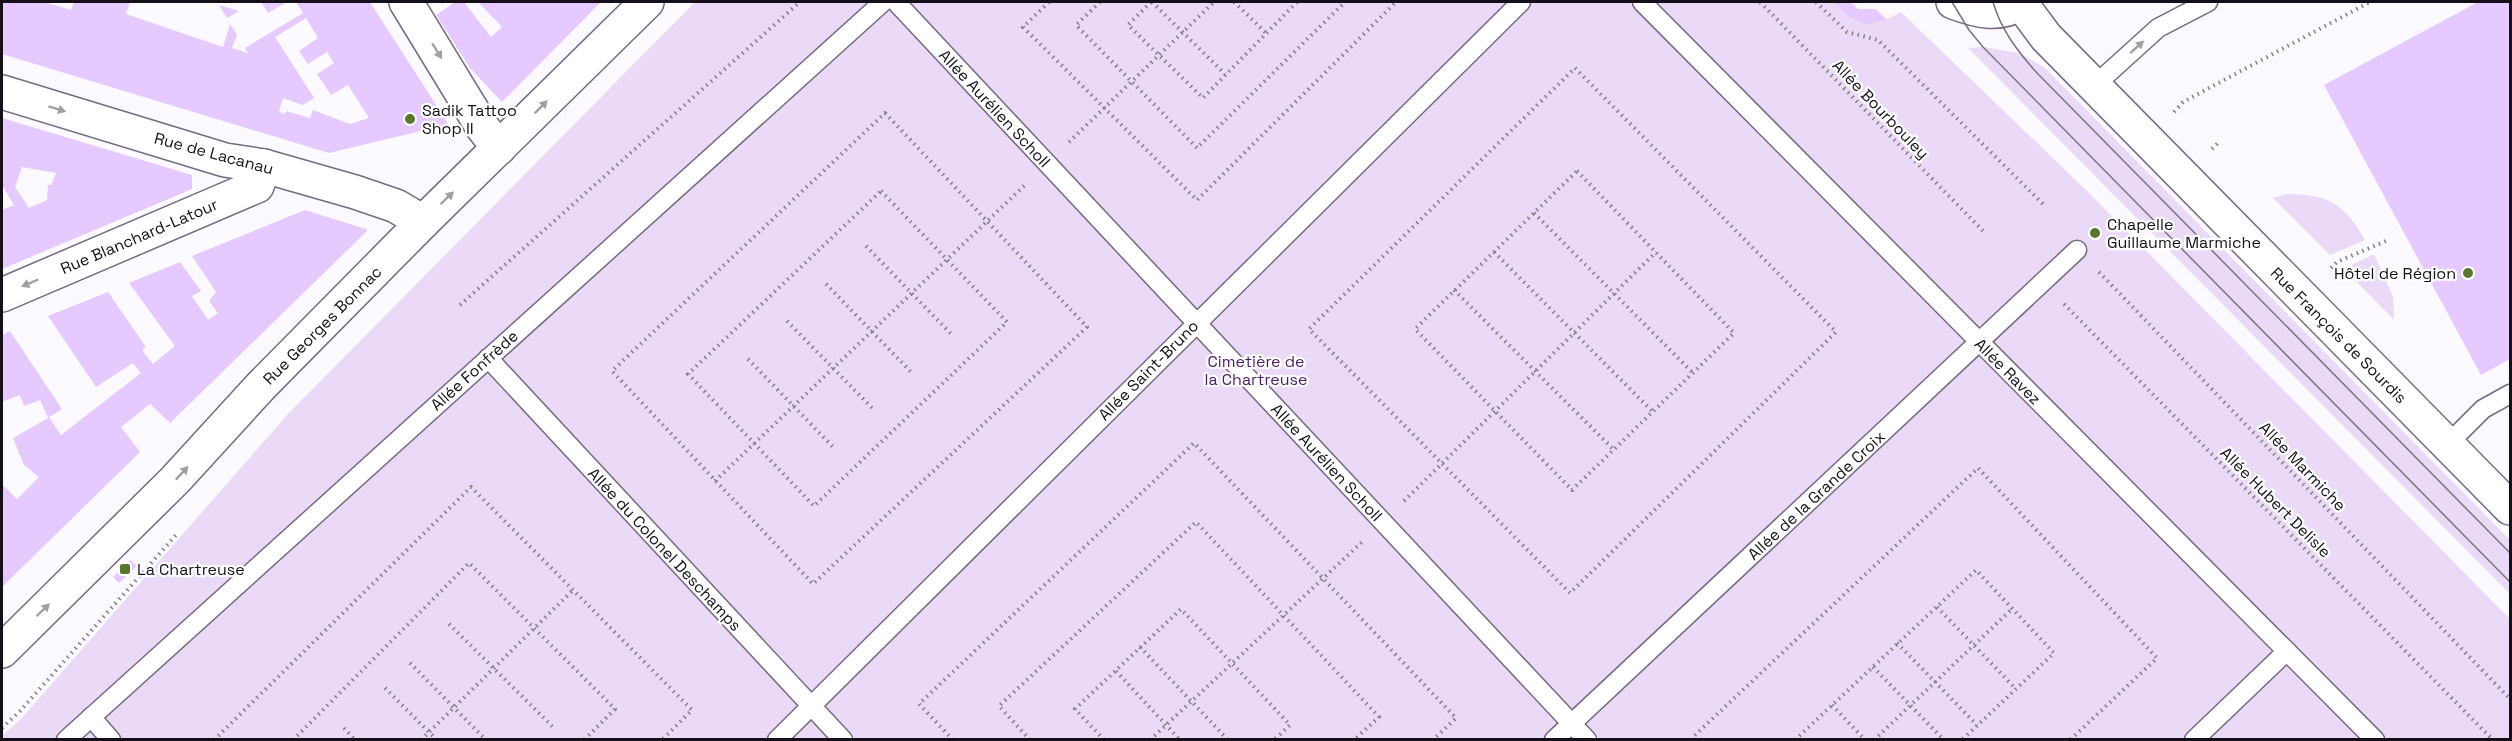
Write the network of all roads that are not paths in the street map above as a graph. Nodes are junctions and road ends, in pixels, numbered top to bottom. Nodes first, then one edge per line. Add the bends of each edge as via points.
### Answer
1 (406, 2) edge
2 (647, 2) edge
3 (882, 2) edge
4 (896, 2) edge
5 (1521, 2) edge
6 (1642, 2) edge
7 (1953, 2) edge
8 (2021, 2) edge
9 (2208, 2) edge
10 (2094, 86) junction
11 (2, 92) edge
12 (499, 148) junction
13 (264, 166) junction
14 (423, 222) junction
15 (2077, 250) road end
16 (2, 295) edge
17 (1196, 322) junction
18 (1979, 341) junction
19 (488, 358) junction
20 (2511, 394) edge
21 (2448, 444) junction
22 (2511, 508) edge
23 (2, 651) edge
24 (2287, 651) junction
25 (811, 705) junction
26 (91, 717) junction
27 (1572, 723) junction
28 (66, 740) edge
29 (111, 740) edge
30 (777, 740) edge
31 (843, 740) edge
32 (1554, 740) edge
33 (1587, 740) edge
34 (2194, 740) edge
35 (2375, 740) edge

1 -> 12 street
12 -> 2 street, Rue Georges Bonnac
3 - 19 lane, Allée Fonfrède
4 - 17 lane, Allée Aurélien Scholl
5 - 17 lane, Allée Saint-Bruno
6 - 18 lane, Allée Ravez
7 - 8 street via 1996,13 2009,11
8 - 10 street, Rue François de Sourdis via 2046,37
10 -> 9 lane via 2158,28
10 - 21 street, Rue François de Sourdis
11 -> 13 street, Rue de Lacanau via 225,160
14 -> 12 street, Rue Georges Bonnac
13 - 14 street, Rue de Lacanau via 396,206
13 -> 16 street, Rue Blanchard-Latour via 257,186
23 -> 14 street, Rue Georges Bonnac via 175,480 261,386
15 - 18 lane, Allée de la Grande Croix
17 - 25 lane, Allée Saint-Bruno
17 - 27 lane, Allée Aurélien Scholl
18 - 24 lane, Allée Ravez
18 - 27 lane, Allée de la Grande Croix
19 - 25 lane, Allée du Colonel Deschamps
19 - 26 lane, Allée Fonfrède
20 - 21 lane via 2482,409
21 - 22 street, Rue François de Sourdis
24 - 34 lane
24 - 35 lane, Allée Ravez
25 - 30 lane, Allée Saint-Bruno
25 - 31 lane, Allée du Colonel Deschamps
26 - 28 lane, Allée Fonfrède
26 - 29 lane
27 - 32 lane, Allée de la Grande Croix
27 - 33 lane, Allée Aurélien Scholl

